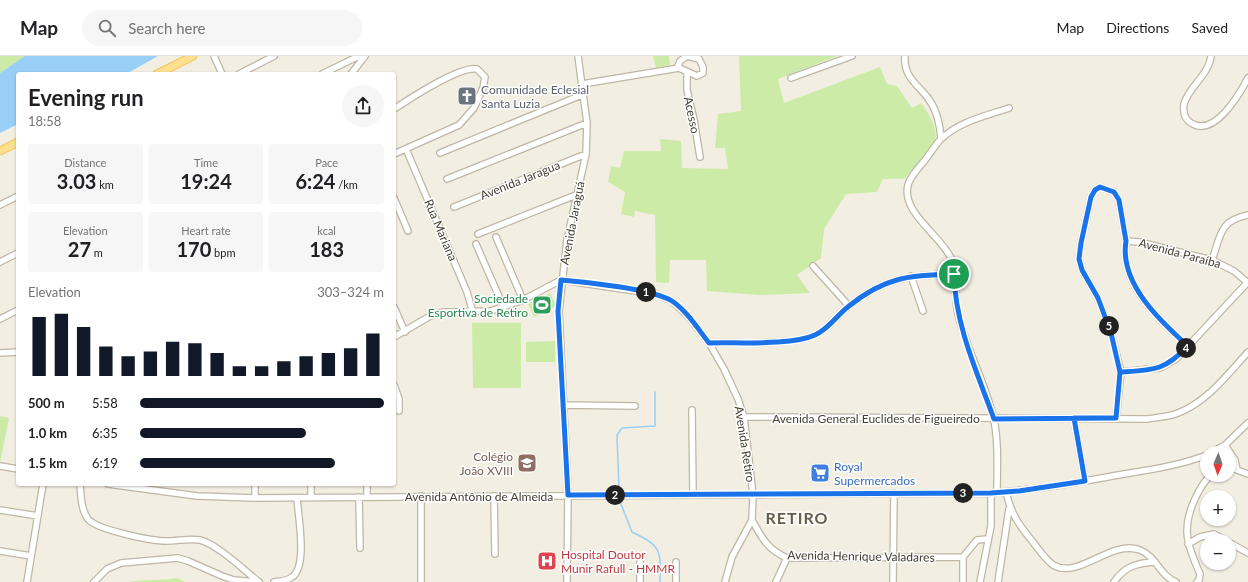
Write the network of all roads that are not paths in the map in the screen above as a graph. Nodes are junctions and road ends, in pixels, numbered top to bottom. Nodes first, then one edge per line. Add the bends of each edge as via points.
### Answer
1 (193, 56) edge
2 (214, 56) edge
3 (274, 56) edge
4 (359, 56) edge
5 (365, 56) edge
6 (578, 56) edge
7 (852, 56) edge
8 (905, 56) edge
9 (1212, 56) edge
10 (679, 68) junction
11 (161, 72) edge
12 (221, 72) edge
13 (243, 72) edge
14 (326, 72) edge
15 (353, 72) edge
16 (687, 72) junction
17 (791, 78) dead end
18 (1248, 78) edge
19 (582, 84) junction
20 (584, 94) junction
21 (396, 108) edge
22 (1009, 108) dead end
23 (587, 122) junction
24 (941, 139) junction
25 (16, 143) edge
26 (406, 149) junction
27 (0, 151) edge
28 (396, 153) edge
29 (440, 153) dead end
30 (586, 154) junction
31 (700, 158) dead end
32 (447, 179) dead end
33 (576, 195) junction
34 (16, 197) edge
35 (396, 203) edge
36 (0, 205) edge
37 (454, 207) dead end
38 (1248, 215) edge
39 (408, 231) dead end
40 (478, 234) dead end
41 (496, 237) dead end
42 (1128, 241) junction
43 (476, 244) dead end
44 (16, 254) edge
45 (1212, 260) junction
46 (0, 262) edge
47 (813, 266) dead end
48 (954, 274) junction
49 (911, 276) junction
50 (561, 280) junction
51 (1248, 283) edge
52 (523, 300) junction
53 (849, 306) junction
54 (504, 308) junction
55 (16, 311) edge
56 (396, 311) edge
57 (923, 311) dead end
58 (472, 313) junction
59 (0, 319) edge
60 (405, 332) junction
61 (396, 336) edge
62 (709, 343) junction
63 (1188, 346) junction
64 (16, 352) edge
65 (1248, 352) edge
66 (0, 353) edge
67 (1120, 372) junction
68 (396, 391) edge
69 (563, 405) junction
70 (635, 406) dead end
71 (692, 410) dead end
72 (399, 411) dead end
73 (744, 417) junction
74 (1074, 418) junction
75 (1116, 418) junction
76 (994, 419) junction
77 (1248, 423) edge
78 (1225, 445) joint
79 (1200, 457) edge
80 (0, 466) edge
81 (16, 469) edge
82 (1237, 470) joint
83 (1248, 474) edge
84 (1085, 481) junction
85 (1206, 482) edge
86 (42, 486) edge
87 (80, 486) edge
88 (122, 486) edge
89 (255, 486) edge
90 (312, 486) edge
91 (367, 486) edge
92 (1006, 492) junction
93 (994, 493) junction
94 (894, 494) junction
95 (568, 495) junction
96 (693, 495) junction
97 (753, 495) junction
98 (421, 496) junction
99 (494, 496) junction
100 (359, 497) junction
101 (367, 497) junction
102 (255, 498) junction
103 (297, 498) junction
104 (311, 498) junction
105 (1009, 509) junction
106 (0, 510) edge
107 (38, 516) junction
108 (752, 520) junction
109 (988, 539) junction
110 (1188, 544) junction
111 (360, 548) dead end
112 (0, 551) edge
113 (1248, 552) edge
114 (495, 554) dead end
115 (31, 556) junction
116 (963, 557) junction
117 (786, 558) junction
118 (892, 558) junction
119 (640, 562) dead end
120 (676, 562) dead end
121 (1155, 562) junction
122 (27, 582) edge
123 (94, 582) edge
124 (258, 582) edge
125 (274, 582) edge
126 (421, 582) edge
127 (567, 582) edge
128 (640, 582) edge
129 (676, 582) edge
130 (724, 582) edge
131 (776, 582) edge
132 (893, 582) edge
133 (963, 582) edge
134 (980, 582) edge
135 (998, 582) edge
136 (1114, 582) edge
137 (1176, 582) edge
138 (1197, 582) edge

1 - 11 main road
2 - 12 street
3 - 13 street
4 - 14 street
5 - 15 street
6 - 19 street, Avenida Jaraguá
7 - 17 street
8 - 24 street via 906,70 910,78 935,110
9 - 18 street via 1208,68 1184,103 1185,117 1195,126 1211,124 1230,108
10 - 16 street
10 - 16 street via 680,61 687,56 699,59 703,67 702,73 697,76
10 - 19 street
16 - 31 street, Acesso via 687,90
19 - 20 street, Avenida Jaraguá
20 - 23 street, Avenida Jaraguá
20 - 29 street
21 - 26 street via 422,91 467,70 477,69 485,77 474,108 459,125
22 - 24 street via 960,125
23 - 30 street, Avenida Jaraguá
23 - 32 street
24 - 48 street via 911,177 907,194 911,208 952,259
25 - 27 main road
26 - 28 street
26 - 58 street, Rua Mariana via 467,292
30 - 33 street, Avenida Jaraguá
30 - 37 street, Avenida Jaragua
33 - 40 street
33 - 50 street, Avenida Jaraguá
34 - 36 street
35 - 39 street
38 - 45 street via 1233,218 1226,224
41 - 52 street
42 - 45 street, Avenida Paraíba
42 - 63 street via 1125,248 1127,261 1138,292 1159,320
42 - 67 street via 1119,200 1114,192 1100,187 1091,197 1079,259 1111,333
43 - 54 street
44 - 46 street
45 - 51 street, Avenida Paraíba via 1234,271
47 - 53 street
48 - 49 street
48 - 76 street via 960,322
49 - 53 street via 893,280
49 - 57 street
50 - 52 street
50 - 62 street, Avenida Retiro via 626,289 666,298 679,306
50 - 69 street, Avenida Jaraguá via 558,311
51 - 63 street
52 - 54 street
53 - 62 street via 827,328 809,337 787,341
54 - 58 street
55 - 59 street
56 - 60 street
58 - 60 street via 438,313
60 - 61 street
62 - 73 street, Avenida Retiro via 727,375
63 - 67 street via 1176,359 1160,368
64 - 66 street
65 - 75 street, Avenida General Euclides de Figueiredo via 1204,397 1177,414 1148,419
67 - 75 street
68 - 72 street
69 - 70 street
69 - 95 street, Avenida Jaraguá
71 - 96 street
73 - 76 street, Avenida General Euclides de Figueiredo
73 - 97 street, Avenida Retiro
74 - 75 street, Avenida General Euclides de Figueiredo
74 - 76 street, Avenida General Euclides de Figueiredo
74 - 84 street
76 - 93 street
77 - 78 street
78 - 82 street via 1235,460
79 - 84 street, Avenida Antônio de Almeida via 1164,467
80 - 81 street
82 - 83 street
84 - 92 street, Avenida Antônio de Almeida
85 - 110 street via 1190,511 1186,528
86 - 107 street
87 - 124 street via 84,512 95,524 156,540 201,540 213,546
88 - 102 street, Avenida Antônio de Almeida via 183,495
89 - 102 street
90 - 104 street
91 - 101 street
92 - 93 street, Avenida Antônio de Almeida
92 - 105 street
93 - 94 street, Avenida Antônio de Almeida
93 - 109 street
94 - 97 street, Avenida Antônio de Almeida
94 - 118 street
95 - 96 street, Avenida Antônio de Almeida
95 - 99 street, Avenida Antônio de Almeida
95 - 127 street, Avenida Jaraguá
96 - 97 street, Avenida Antônio de Almeida
97 - 108 street, Avenida Retiro
98 - 99 street, Avenida Antônio de Almeida
98 - 101 street, Avenida Antônio de Almeida
98 - 126 street
99 - 114 street
100 - 101 street, Avenida Antônio de Almeida
100 - 104 street, Avenida Antônio de Almeida
100 - 111 street
102 - 103 street, Avenida Antônio de Almeida
103 - 104 street, Avenida Antônio de Almeida
103 - 125 street via 301,550 298,571 293,577
105 - 121 street via 1046,559 1059,567 1077,566 1120,549 1140,550
105 - 135 street
106 - 107 street
107 - 115 street
108 - 117 street, Avenida Henrique Valadares via 766,545
108 - 130 street via 732,557
109 - 116 street via 976,540
109 - 134 street
110 - 113 street via 1200,537 1214,534
110 - 138 street via 1200,574
112 - 115 street
115 - 122 street
116 - 118 street, Avenida Henrique Valadares
116 - 133 street
117 - 118 street, Avenida Henrique Valadares
117 - 131 street
118 - 132 street
119 - 128 street
120 - 129 street
121 - 136 street via 1132,565
121 - 137 street via 1166,576
123 - 124 street via 107,569 121,563 178,558 234,580

